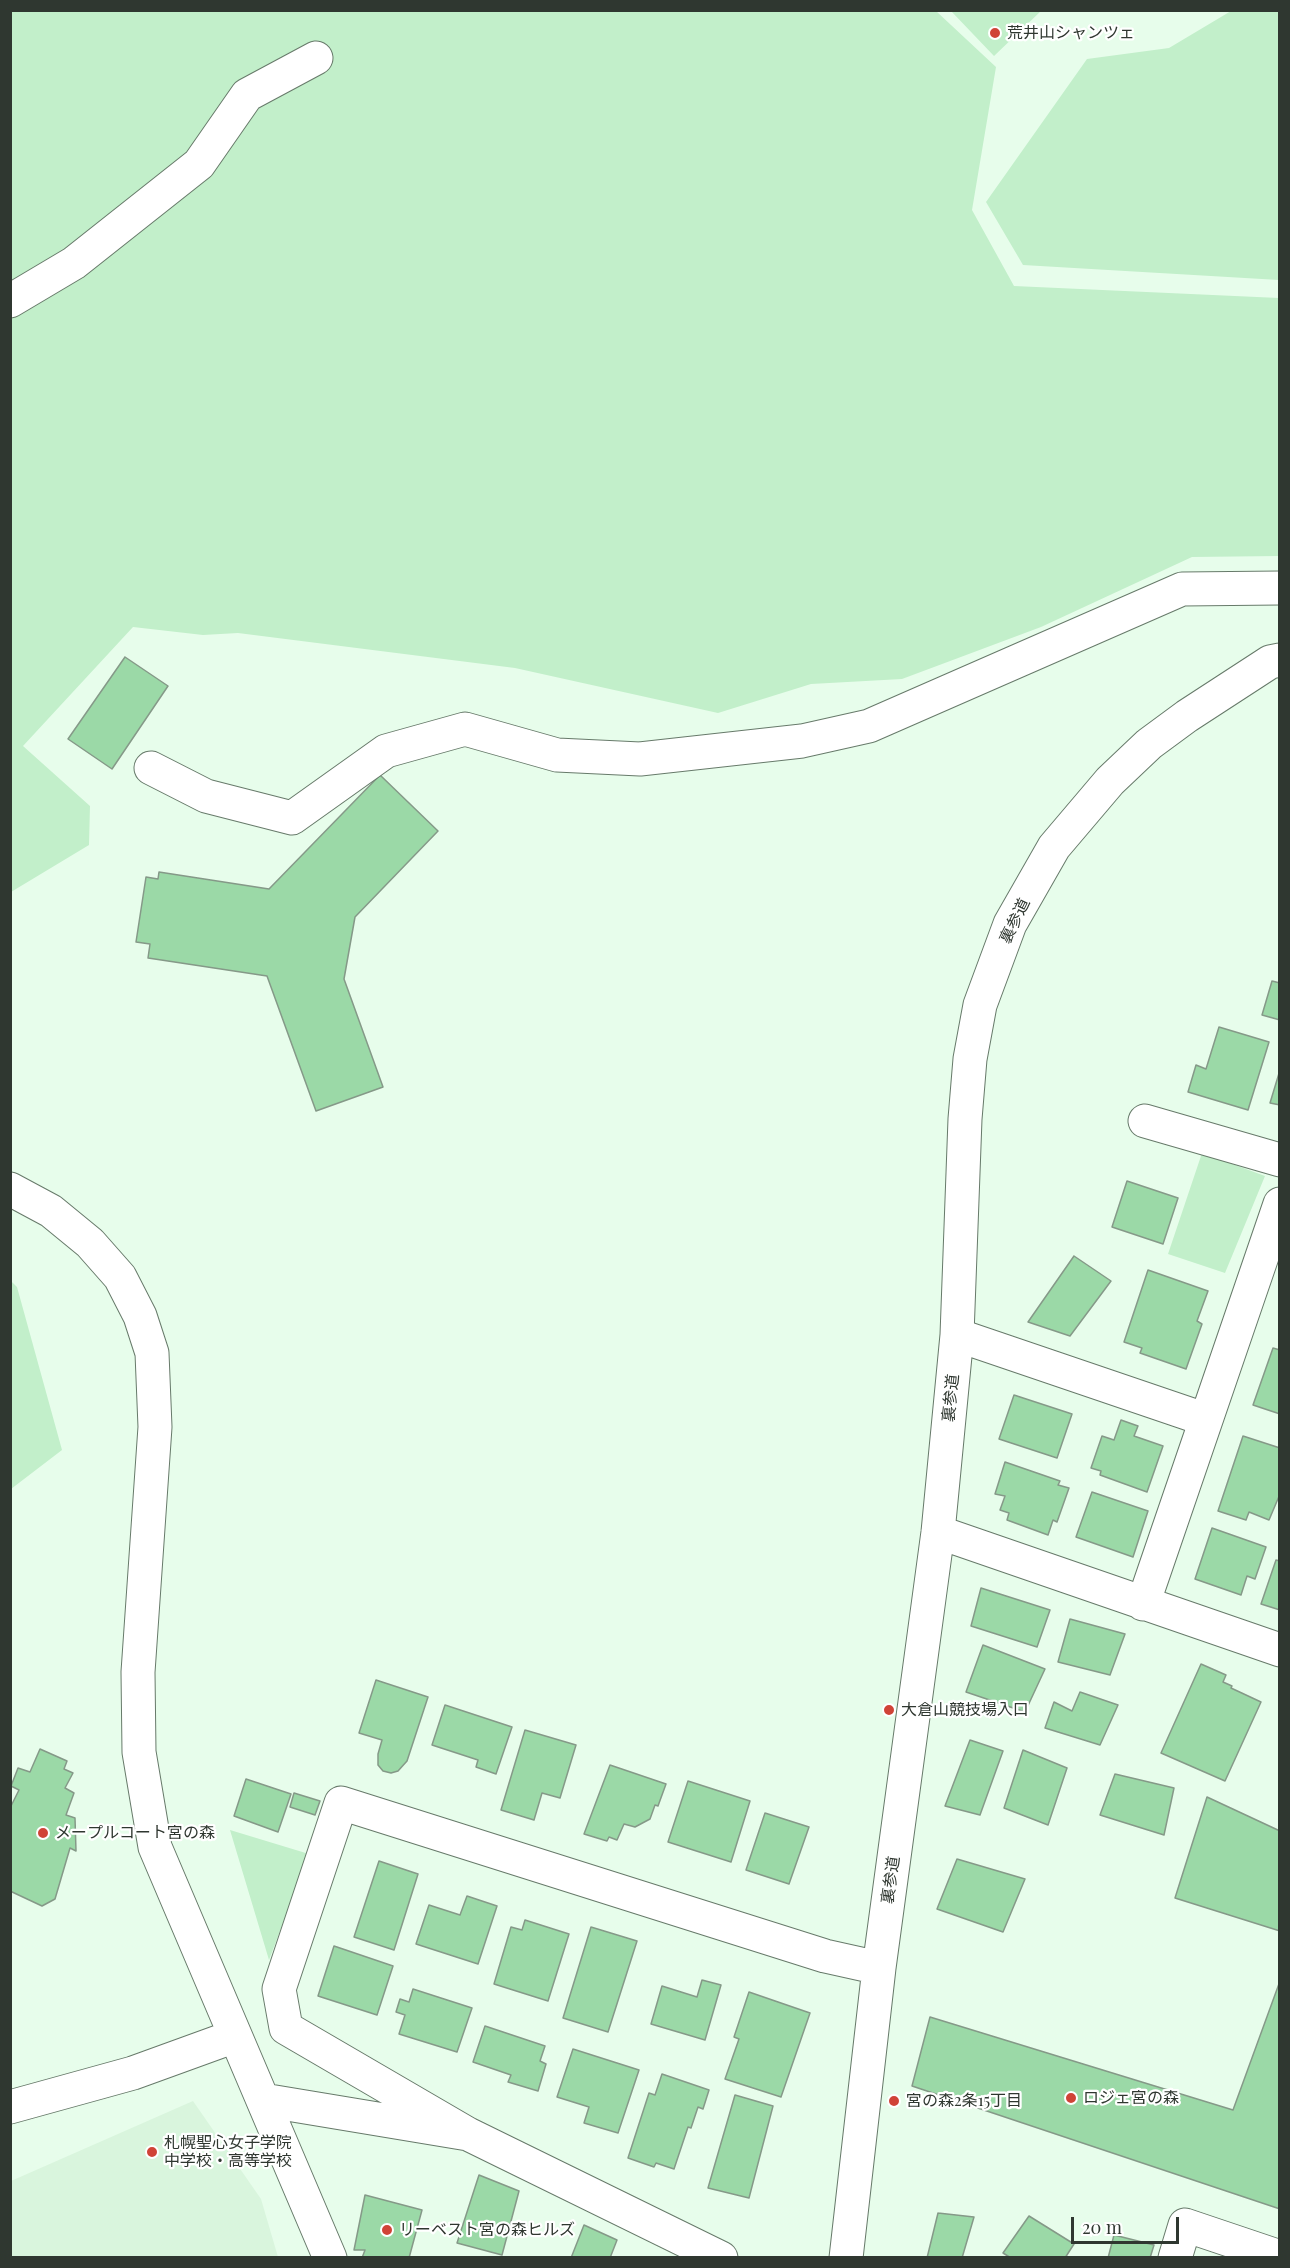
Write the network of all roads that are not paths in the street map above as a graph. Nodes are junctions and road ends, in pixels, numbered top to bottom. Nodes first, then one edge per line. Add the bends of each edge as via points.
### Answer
1 (316, 58) dead end
2 (10, 301) edge
3 (1280, 588) edge
4 (1280, 660) edge
5 (151, 768) dead end
6 (1145, 1121) dead end
7 (1280, 1160) edge
8 (10, 1189) edge
9 (1280, 1204) edge
10 (957, 1335) junction
11 (1204, 1419) junction
12 (938, 1532) junction
13 (1143, 1604) junction
14 (1280, 1650) edge
15 (879, 1968) junction
16 (235, 2036) junction
17 (263, 2100) junction
18 (10, 2107) edge
19 (468, 2134) junction
20 (1280, 2257) edge
21 (330, 2258) edge
22 (721, 2258) edge
23 (846, 2258) edge
24 (1175, 2258) edge

1 - 2 street via 247,95 199,164 74,263
3 - 5 street via 1182,589 869,726 802,741 640,759 557,755 465,729 386,751 292,818 206,796
4 - 10 street, 裏参道 via 1270,662 1187,716 1149,744 1110,781 1054,848 1010,924 980,1005 970,1059
6 - 7 street
8 - 16 street via 59,1218 90,1243 120,1277 153,1353 154,1426 138,1672 139,1752 155,1847
9 - 11 street
10 - 11 street
10 - 12 street, 裏参道
11 - 13 street
12 - 13 street
12 - 15 street, 裏参道
13 - 14 street
15 - 19 street via 825,1956 341,1803 279,1989 286,2028
15 - 23 street, 裏参道
16 - 17 street
16 - 18 street via 133,2073
17 - 19 street
17 - 21 street
19 - 22 street
20 - 24 street via 1185,2225

